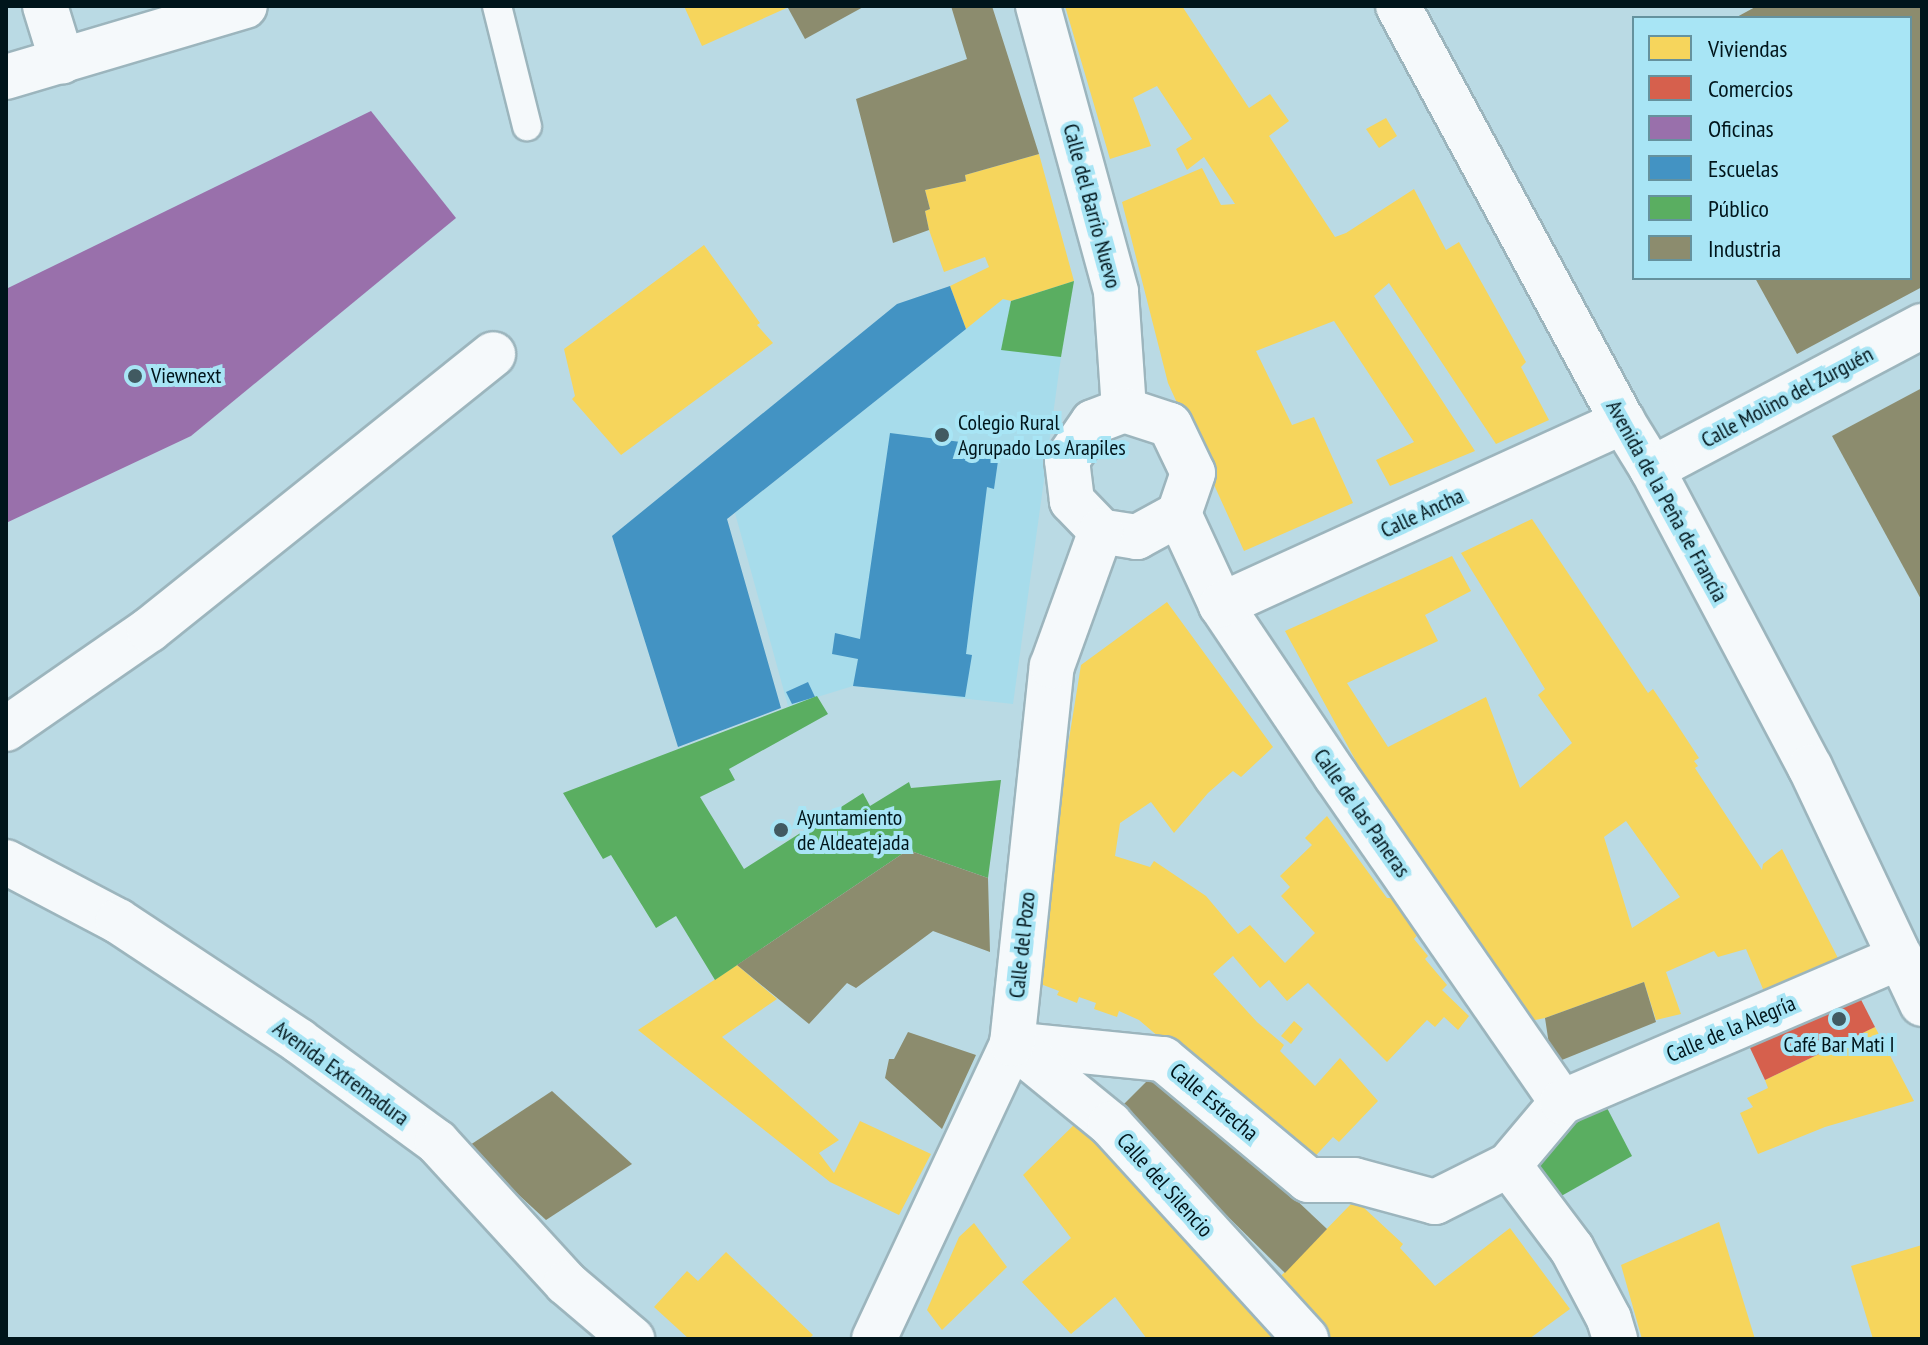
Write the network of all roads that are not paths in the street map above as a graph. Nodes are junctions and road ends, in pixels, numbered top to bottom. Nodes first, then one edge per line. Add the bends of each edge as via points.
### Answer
1 (45, 6) edge
2 (245, 6) edge
3 (497, 6) edge
4 (1038, 6) edge
5 (1398, 6) edge
6 (62, 61) junction
7 (6, 77) edge
8 (527, 126) dead end
9 (1922, 326) edge
10 (493, 354) dead end
11 (1124, 410) junction
12 (1623, 422) junction
13 (1652, 469) junction
14 (1179, 514) junction
15 (1101, 531) junction
16 (1221, 605) junction
17 (6, 729) edge
18 (6, 862) edge
19 (1900, 957) junction
20 (1922, 1004) edge
21 (1012, 1044) junction
22 (1562, 1102) junction
23 (1509, 1165) junction
24 (1601, 1332) edge
25 (632, 1339) edge
26 (874, 1339) edge
27 (1306, 1339) edge

1 - 6 street
2 - 6 street
3 - 8 lane
4 - 11 street, Calle del Barrio Nuevo via 1116,292
5 - 12 street, Avenida de la Peña de Francia
6 - 7 street
9 - 13 street, Calle Molino del Zurguén
10 - 17 street via 149,630
11 - 14 street via 1170,425 1193,473
11 - 15 street via 1093,422 1067,460 1072,501
12 - 13 street, Avenida de la Peña de Francia
12 - 16 street, Calle Ancha
13 - 19 street, Avenida de la Peña de Francia via 1810,767
14 - 15 street via 1137,537
14 - 16 street, Calle de las Paneras
15 - 21 street, Calle del Pozo via 1052,666
16 - 22 street, Calle de las Paneras
18 - 25 street, Avenida Extremadura via 118,921 299,1041 437,1142 566,1283
19 - 20 street, Avenida de la Peña de Francia
19 - 22 street, Calle de la Alegría
21 - 23 street, Calle Estrecha via 1163,1059 1308,1180 1354,1180 1435,1202
21 - 26 street, Calle del Pozo
21 - 27 street, Calle del Silencio via 1110,1124
22 - 23 street
23 - 24 street via 1572,1249

